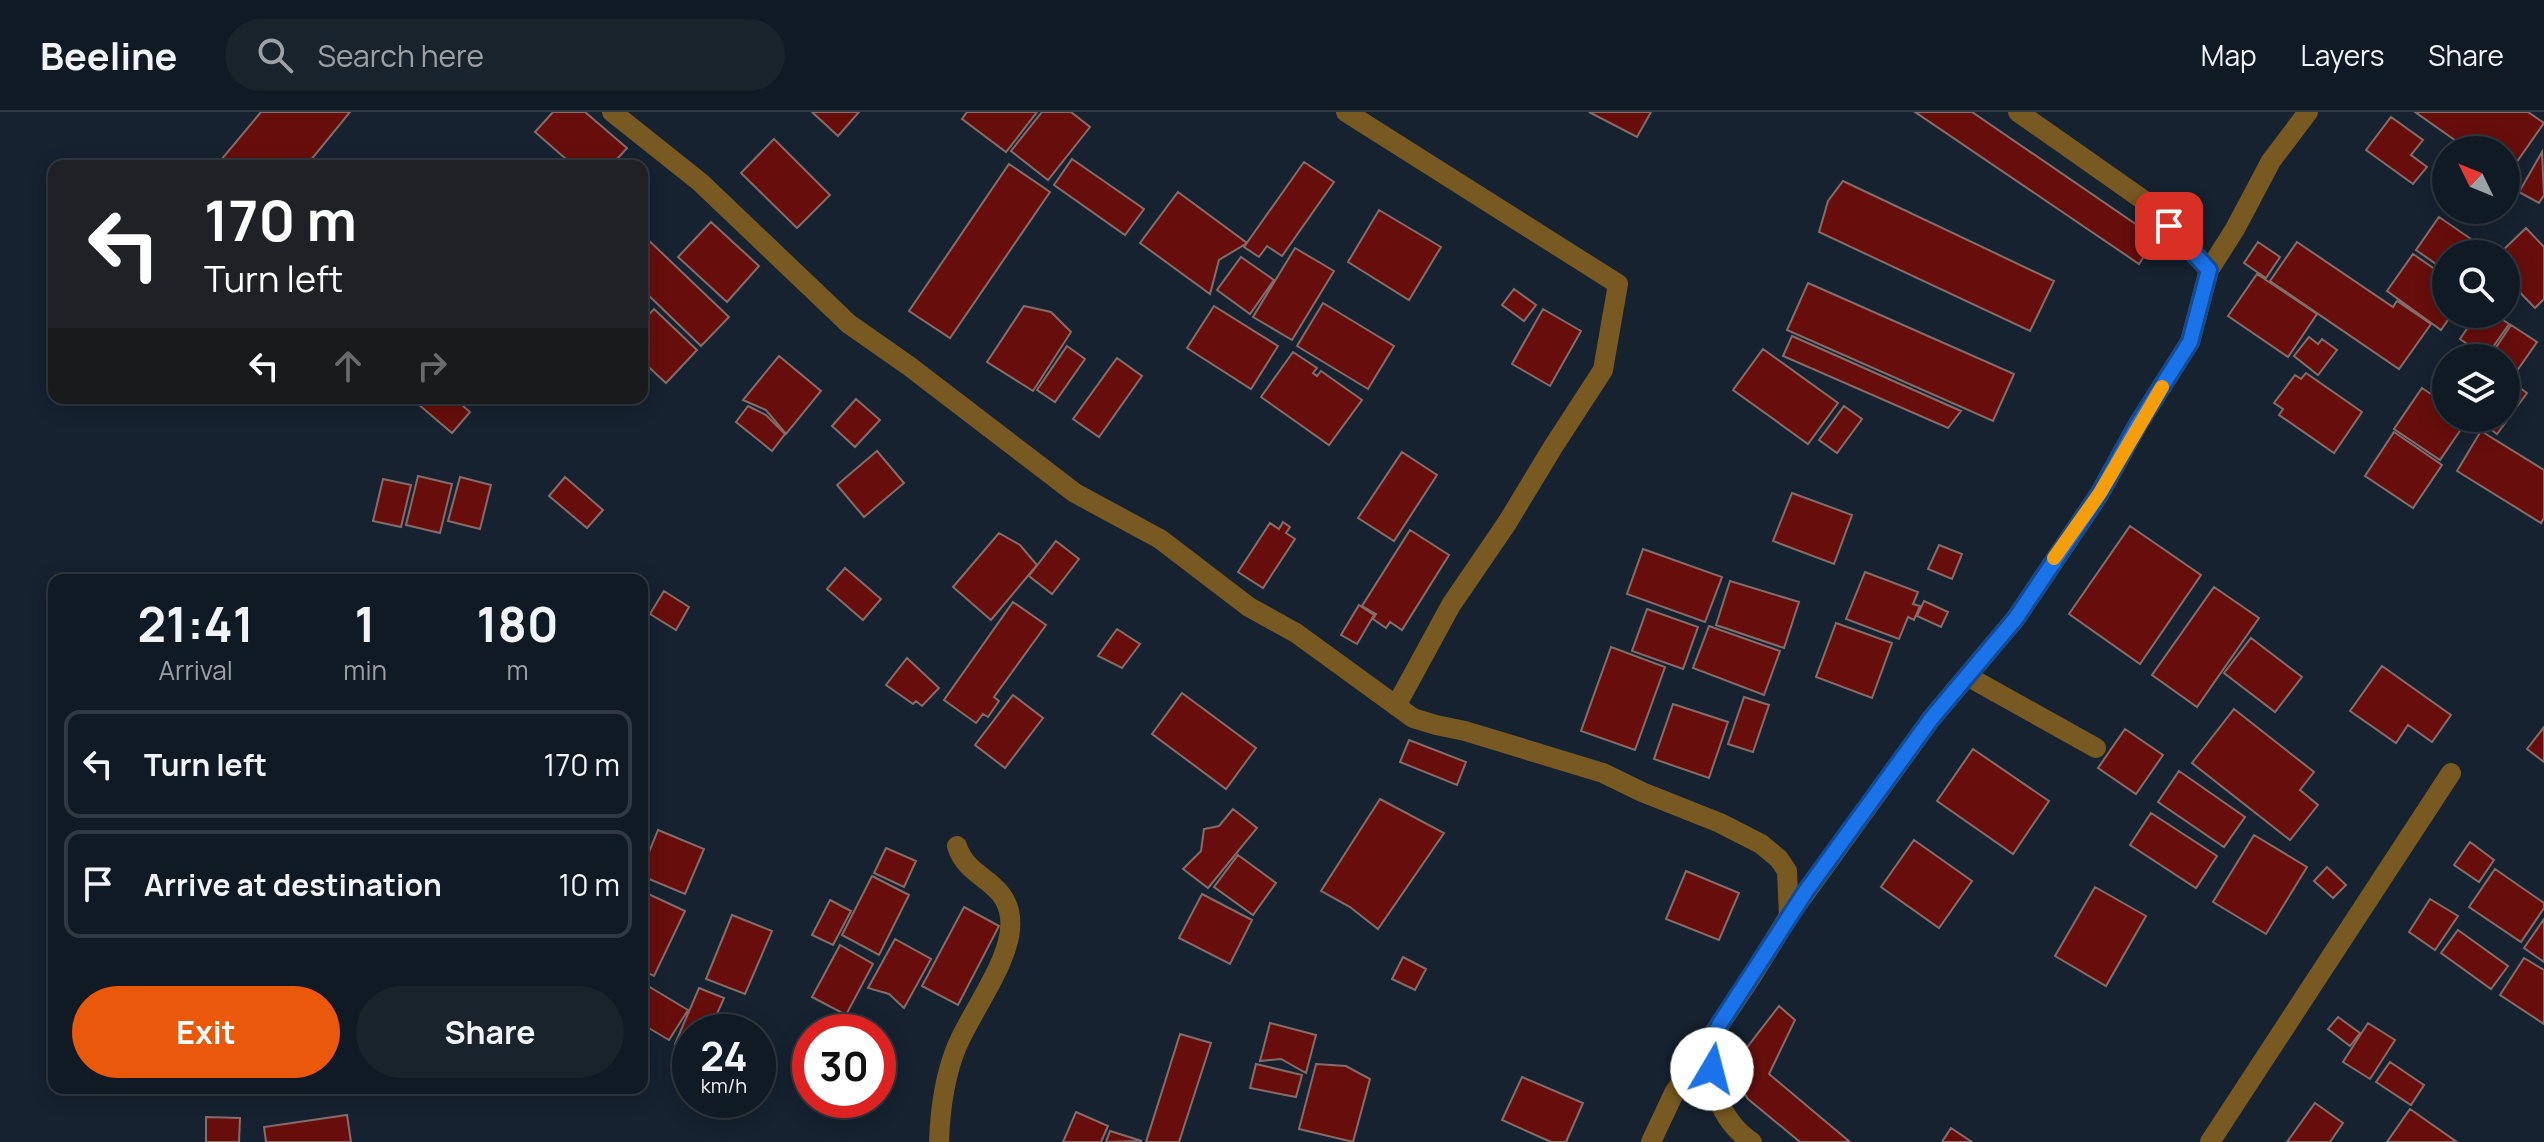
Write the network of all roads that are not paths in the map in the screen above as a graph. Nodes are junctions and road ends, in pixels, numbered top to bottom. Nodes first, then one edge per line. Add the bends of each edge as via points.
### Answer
1 (612, 112) edge
2 (1346, 112) edge
3 (2018, 112) edge
4 (2308, 112) edge
5 (2209, 270) junction
6 (1967, 676) junction
7 (1396, 706) junction
8 (2096, 748) dead end
9 (2451, 773) dead end
10 (957, 846) dead end
11 (1789, 916) junction
12 (1719, 1025) junction
13 (939, 1142) edge
14 (1651, 1142) edge
15 (1752, 1142) edge
16 (2210, 1142) edge

1 - 7 street via 700,182 849,324 1075,493 1160,539 1249,607 1296,633
2 - 7 street via 1618,284 1603,370 1451,605
3 - 5 street via 2149,204
4 - 5 street via 2271,161
5 - 6 street via 2190,342 2100,493 2016,618
6 - 8 street
6 - 11 street
7 - 11 street via 1413,718 1603,773 1761,844 1787,871
9 - 16 street
10 - 13 street via 961,861 1002,894 1010,916 1009,944 955,1052 939,1118
11 - 12 street
12 - 14 street via 1674,1093
12 - 15 street via 1712,1069 1719,1106 1738,1133

